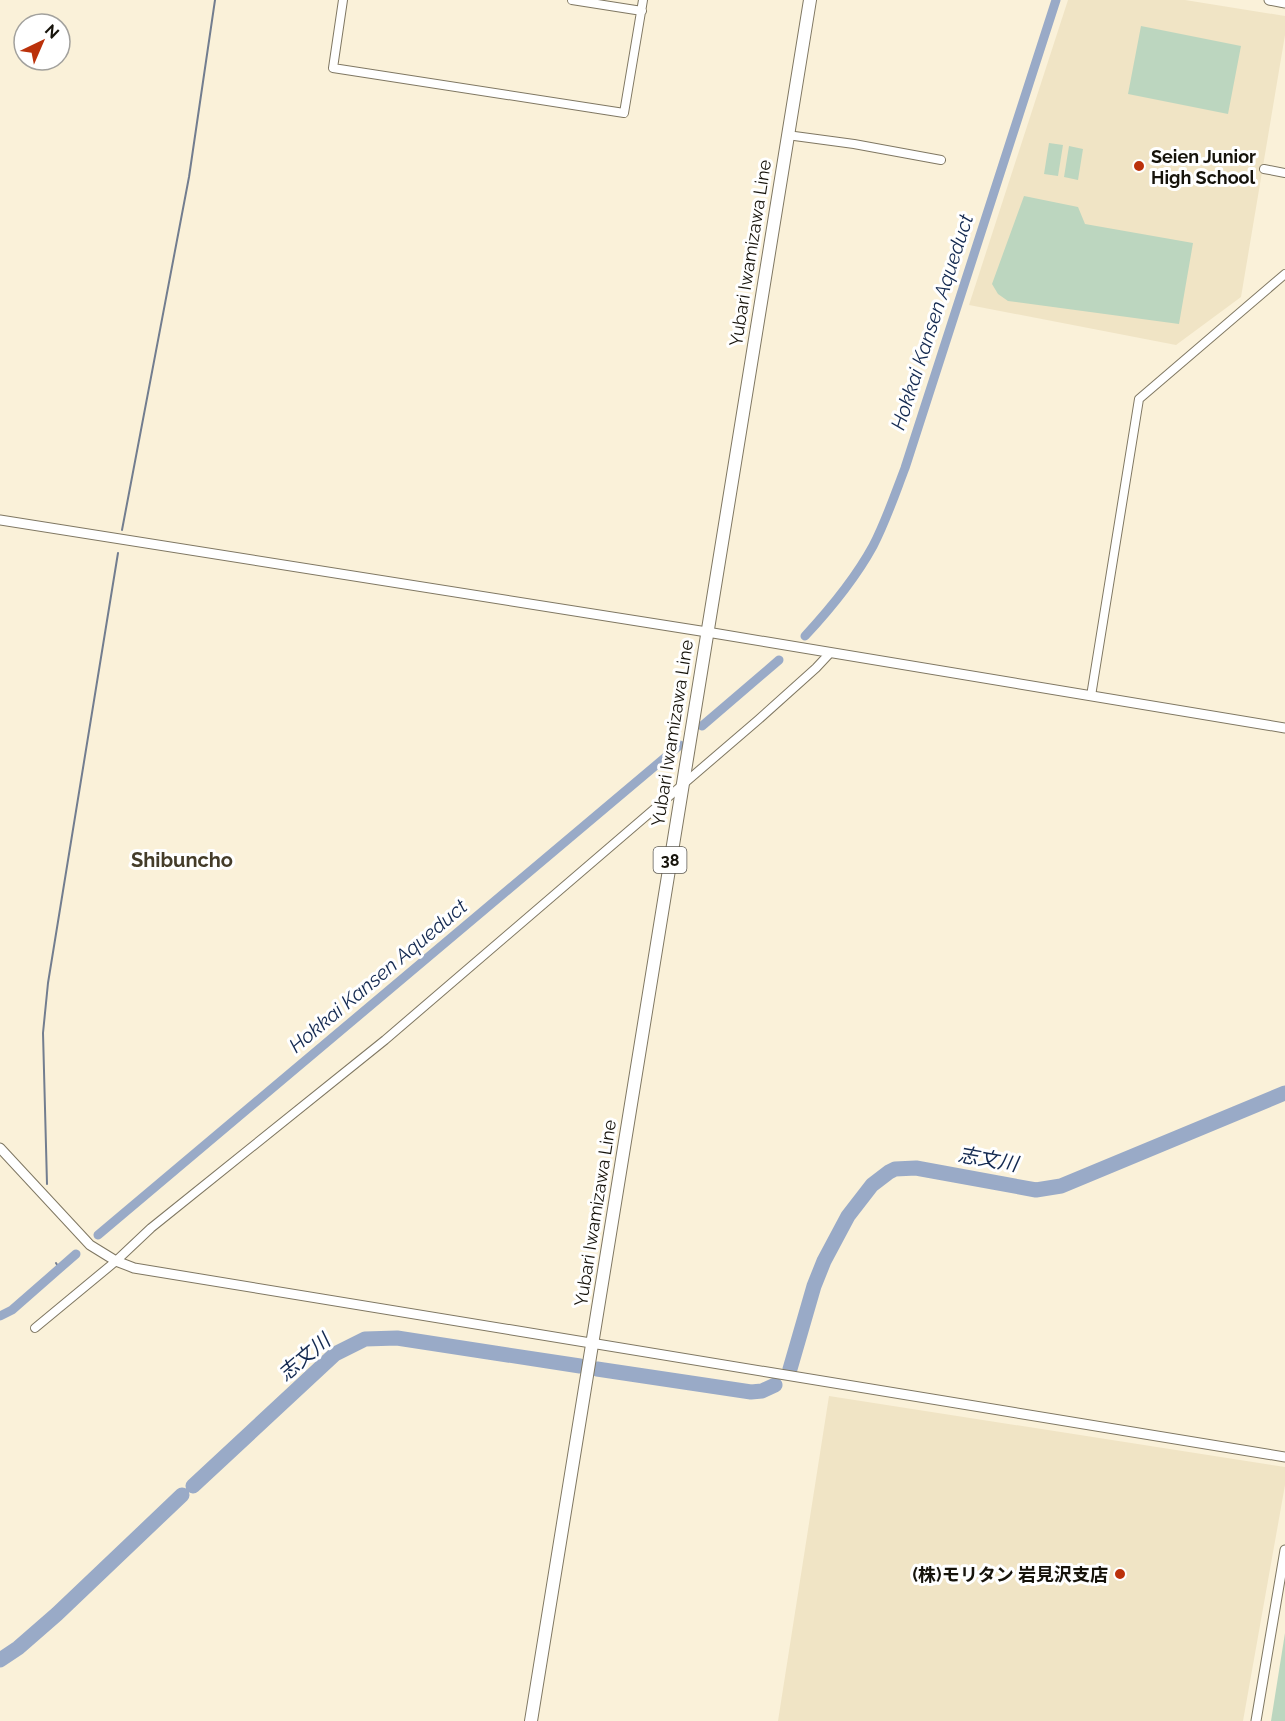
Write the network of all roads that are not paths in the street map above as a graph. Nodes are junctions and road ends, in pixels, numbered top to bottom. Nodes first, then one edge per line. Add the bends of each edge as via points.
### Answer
1 (343, 0) edge
2 (572, 0) edge
3 (643, 0) edge
4 (810, 0) edge
5 (1269, 0) edge
6 (1285, 3) edge
7 (642, 11) junction
8 (788, 135) junction
9 (941, 160) dead end
10 (1263, 169) dead end
11 (1285, 173) edge
12 (1285, 274) edge
13 (0, 520) edge
14 (707, 632) junction
15 (830, 653) junction
16 (1091, 696) junction
17 (1285, 728) edge
18 (683, 782) junction
19 (0, 1148) edge
20 (116, 1262) junction
21 (35, 1328) dead end
22 (592, 1343) junction
23 (1285, 1457) edge
24 (1285, 1550) edge
25 (531, 1721) edge
26 (1256, 1721) edge

1 - 7 street via 333,68 624,113
2 - 7 street
3 - 7 street
4 - 8 main road, Yubari Iwamizawa Line / 38
5 - 6 street
8 - 9 street
8 - 14 main road, Yubari Iwamizawa Line / 38
10 - 11 street
12 - 16 street via 1139,399
13 - 14 street
14 - 15 street
14 - 18 main road, Yubari Iwamizawa Line / 38
15 - 16 street
15 - 18 street
16 - 17 street
18 - 20 street via 385,1040 151,1228
18 - 22 main road, Yubari Iwamizawa Line / 38
19 - 20 street via 90,1245
20 - 21 street
20 - 22 street via 160,1273
22 - 23 street
22 - 25 main road, Yubari Iwamizawa Line / 38
24 - 26 street

